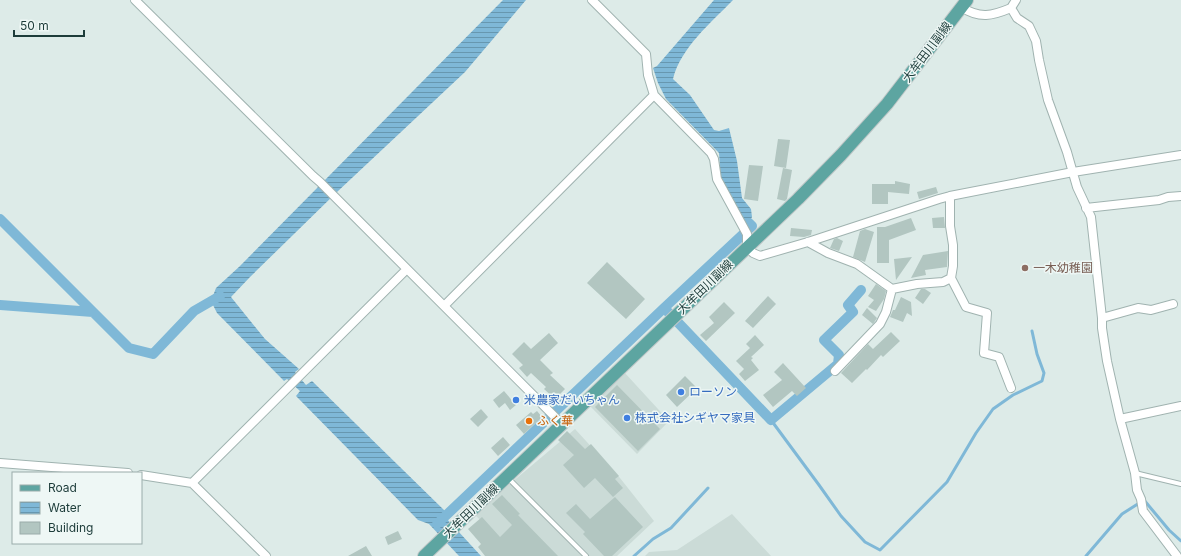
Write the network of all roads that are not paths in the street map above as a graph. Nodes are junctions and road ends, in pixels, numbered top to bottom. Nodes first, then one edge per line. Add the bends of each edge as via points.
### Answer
1 (135, 0) edge
2 (592, 0) edge
3 (1016, 0) edge
4 (964, 4) edge
5 (1011, 8) junction
6 (654, 94) junction
7 (1181, 155) edge
8 (1073, 172) junction
9 (950, 196) junction
10 (1181, 196) edge
11 (1086, 208) junction
12 (808, 242) junction
13 (746, 247) junction
14 (406, 269) junction
15 (951, 278) junction
16 (892, 289) junction
17 (1173, 304) dead end
18 (444, 306) junction
19 (1102, 318) junction
20 (835, 371) dead end
21 (1011, 388) dead end
22 (1181, 406) edge
23 (1120, 419) junction
24 (562, 424) junction
25 (0, 463) edge
26 (115, 472) edge
27 (1135, 473) junction
28 (142, 475) edge
29 (506, 477) junction
30 (192, 483) junction
31 (1181, 484) edge
32 (266, 556) edge
33 (424, 556) edge
34 (586, 556) edge
35 (1177, 556) edge

1 - 14 street
2 - 6 street via 646,54 648,75
3 - 5 street
4 - 5 street via 972,14 985,16
4 - 13 main road, 大牟田川副線 via 887,104 798,199
5 - 8 street via 1017,18 1029,26 1036,41 1048,100
6 - 13 street via 711,153 717,179 747,234
6 - 18 street
7 - 8 street
8 - 9 street
8 - 11 street via 1076,187
9 - 12 street
9 - 15 street via 953,245
10 - 11 street
11 - 19 street via 1091,218
12 - 13 street via 760,256
12 - 16 street via 857,264
13 - 24 main road, 大牟田川副線
14 - 18 street
14 - 30 street
15 - 16 street via 943,282
15 - 21 street via 966,307 987,313 984,353 999,357
16 - 20 street via 880,324
17 - 19 street via 1151,310 1138,308
18 - 24 street
19 - 23 street via 1104,341
22 - 23 street
23 - 27 street
24 - 29 main road, 大牟田川副線
25 - 26 street
27 - 31 lane
27 - 35 street via 1143,511
28 - 30 street
29 - 33 main road, 大牟田川副線
29 - 34 lane
30 - 32 street

